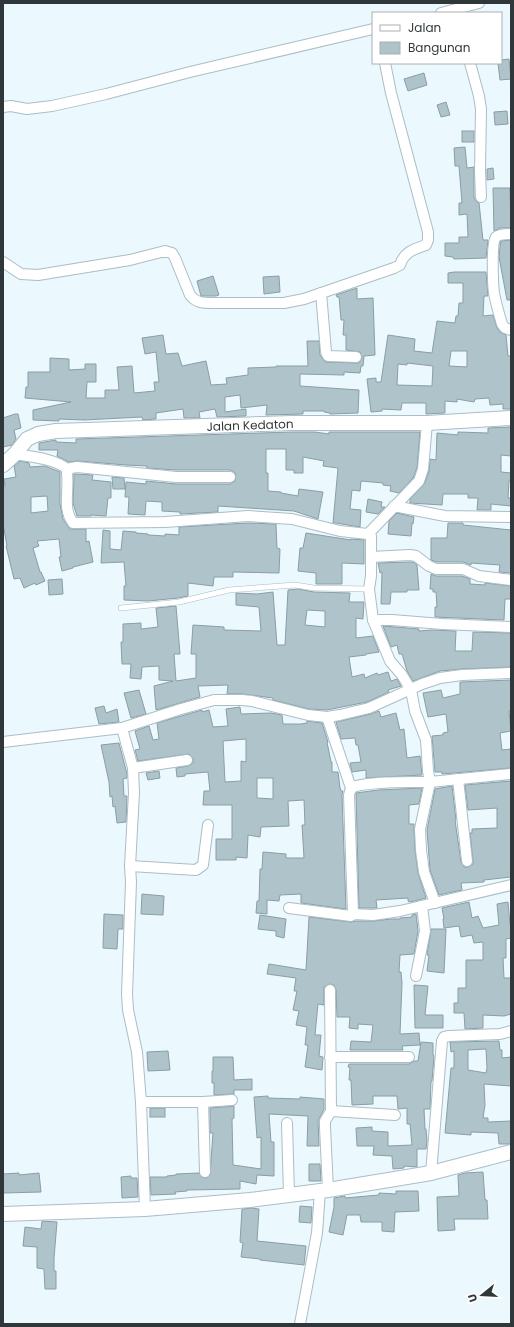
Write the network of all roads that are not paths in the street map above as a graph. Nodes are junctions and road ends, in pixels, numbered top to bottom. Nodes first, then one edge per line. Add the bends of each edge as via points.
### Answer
1 (479, 3) edge
2 (460, 11) edge
3 (372, 29) edge
4 (385, 64) edge
5 (470, 64) edge
6 (3, 107) edge
7 (481, 197) dead end
8 (511, 234) edge
9 (3, 262) edge
10 (321, 293) junction
11 (511, 330) edge
12 (356, 357) dead end
13 (511, 418) edge
14 (427, 423) junction
15 (15, 454) junction
16 (3, 465) edge
17 (67, 471) junction
18 (230, 477) dead end
19 (394, 506) junction
20 (511, 517) edge
21 (368, 534) junction
22 (371, 557) junction
23 (511, 580) edge
24 (369, 589) junction
25 (121, 608) dead end
26 (373, 620) junction
27 (511, 627) edge
28 (511, 673) edge
29 (411, 690) junction
30 (327, 717) junction
31 (122, 728) junction
32 (3, 742) edge
33 (187, 760) dead end
34 (133, 768) junction
35 (511, 774) edge
36 (458, 779) junction
37 (430, 782) junction
38 (351, 788) junction
39 (208, 825) dead end
40 (467, 861) dead end
41 (130, 866) junction
42 (511, 885) edge
43 (435, 903) junction
44 (422, 906) junction
45 (290, 908) dead end
46 (353, 914) junction
47 (416, 976) dead end
48 (330, 990) dead end
49 (511, 1031) edge
50 (330, 1057) junction
51 (409, 1057) dead end
52 (232, 1100) dead end
53 (141, 1102) junction
54 (204, 1102) junction
55 (331, 1111) junction
56 (396, 1114) dead end
57 (287, 1123) dead end
58 (511, 1152) edge
59 (205, 1172) dead end
60 (431, 1173) junction
61 (324, 1191) junction
62 (289, 1195) junction
63 (145, 1209) junction
64 (3, 1214) edge
65 (300, 1324) edge

1 - 2 street
3 - 6 street via 52,106 27,109
4 - 10 street via 428,240 426,245 407,253 400,265 394,268
5 - 7 street via 481,109
8 - 11 street via 499,236 494,241 493,267 494,292 502,324
9 - 10 street via 21,274 38,275 130,260 165,251 172,253 175,258 190,295 202,303 284,302
10 - 12 street via 328,356
13 - 14 street, Jalan Kedaton
14 - 15 street, Jalan Kedaton via 292,423 56,431 32,436
14 - 19 street via 423,469 419,481
15 - 16 street, Jalan Kedaton
15 - 17 street via 56,463
17 - 18 street via 77,467 176,477
17 - 21 street via 67,510 72,523 165,522 248,516 292,519 340,531
19 - 20 street via 446,516
19 - 21 street
21 - 22 street via 371,536
22 - 23 street via 410,555 436,569 463,569 479,576
22 - 24 street
24 - 25 lane via 289,585 229,590 179,602
24 - 26 street
26 - 27 street
26 - 29 street via 390,661
28 - 29 street via 440,678
29 - 30 street via 360,712
29 - 37 street via 426,740
30 - 31 street via 308,715 252,701 214,700
30 - 38 street
31 - 32 street
31 - 34 street
33 - 34 street
34 - 41 street
35 - 36 street
36 - 37 street
36 - 40 street
37 - 38 street via 380,783
37 - 43 street via 420,830 424,872
38 - 46 street via 349,795
39 - 41 street via 203,865 200,868 196,870
41 - 53 street via 127,994 137,1052
42 - 43 street
43 - 44 street
44 - 46 street via 373,915
44 - 47 street via 425,931
45 - 46 street via 350,916
48 - 50 street
49 - 60 street via 500,1034 444,1037
50 - 51 street
50 - 55 street
52 - 54 street
53 - 54 street
53 - 63 street
54 - 59 street
55 - 56 street
55 - 61 street via 325,1121
57 - 62 street
58 - 60 street
60 - 61 street
61 - 62 street
61 - 65 street
62 - 63 street
63 - 64 street

